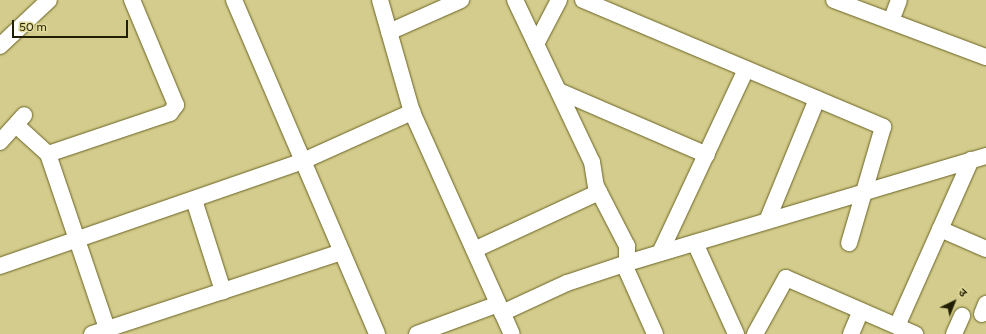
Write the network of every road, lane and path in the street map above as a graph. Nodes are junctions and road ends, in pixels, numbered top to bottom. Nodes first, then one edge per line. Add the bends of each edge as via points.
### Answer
1 (49, 0) edge
2 (132, 0) edge
3 (234, 0) edge
4 (380, 0) edge
5 (461, 0) edge
6 (515, 0) edge
7 (559, 0) edge
8 (583, 0) edge
9 (834, 0) edge
10 (899, 0) edge
11 (891, 21) junction
12 (389, 32) junction
13 (536, 44) junction
14 (0, 46) edge
15 (985, 52) edge
16 (746, 69) junction
17 (558, 91) junction
18 (817, 99) junction
19 (412, 112) junction
20 (0, 142) edge
21 (48, 154) junction
22 (707, 155) junction
23 (979, 158) edge
24 (303, 161) junction
25 (598, 192) junction
26 (864, 192) junction
27 (194, 200) junction
28 (767, 221) junction
29 (940, 229) junction
30 (79, 241) junction
31 (695, 243) junction
32 (850, 243) dead end
33 (986, 249) edge
34 (474, 250) junction
35 (342, 252) junction
36 (660, 253) junction
37 (627, 263) junction
38 (0, 266) edge
39 (223, 291) junction
40 (500, 308) junction
41 (862, 311) junction
42 (962, 316) dead end
43 (897, 326) junction
44 (108, 332) edge
45 (92, 334) edge
46 (377, 334) edge
47 (417, 334) edge
48 (512, 334) edge
49 (655, 334) edge
50 (736, 334) edge
51 (756, 334) edge
52 (851, 334) edge
53 (915, 334) edge
54 (954, 334) edge

1 - 14 street
2 - 21 street via 176,105 170,113
3 - 24 street
4 - 12 street
5 - 12 street
6 - 13 street
7 - 13 street
8 - 16 street
9 - 11 street
10 - 11 street
11 - 15 street
12 - 19 street
13 - 17 street
16 - 18 street
16 - 22 street
17 - 22 street
17 - 25 street via 592,162
18 - 26 street via 883,127
18 - 28 street
19 - 24 street
19 - 34 street
20 - 21 street via 20,120
21 - 30 street
22 - 36 street
23 - 26 street
23 - 29 street
24 - 27 street
24 - 35 street
25 - 34 street
25 - 37 street via 626,246
26 - 28 street
26 - 32 street
27 - 30 street
27 - 39 street
28 - 31 street
29 - 33 street
29 - 43 street
30 - 38 street
30 - 44 street
31 - 36 street
31 - 50 street
34 - 40 street
35 - 39 street
35 - 46 street
36 - 37 street
37 - 40 street
37 - 49 street via 627,272
39 - 44 street
40 - 47 street
40 - 48 street
41 - 43 street
41 - 51 street via 786,278
41 - 52 street
42 - 54 street
43 - 53 street
44 - 45 street

